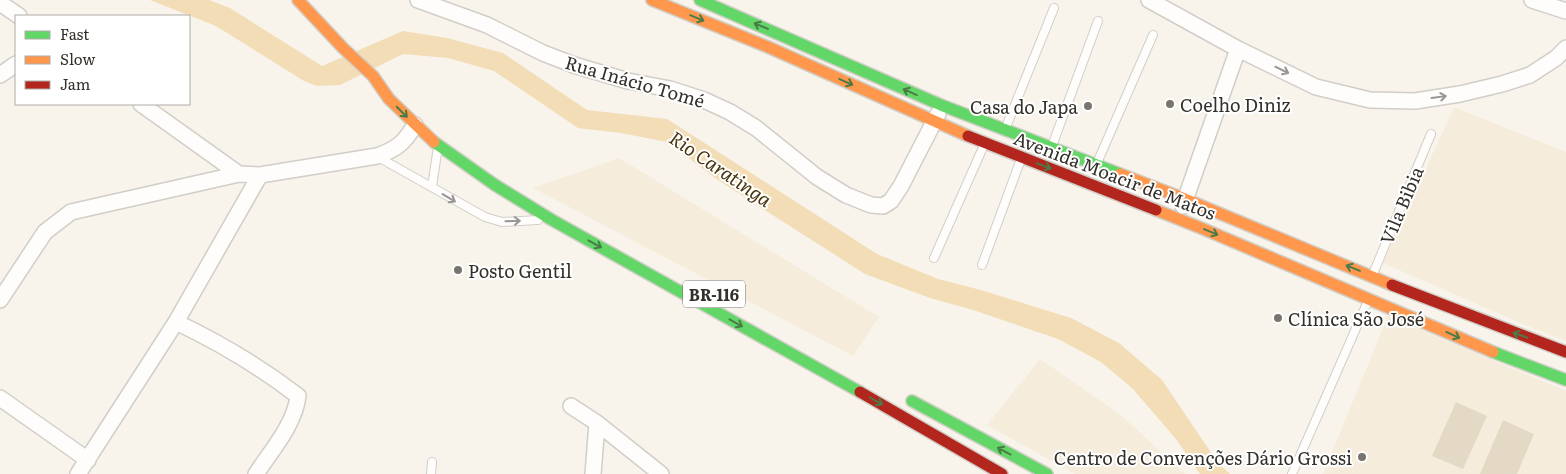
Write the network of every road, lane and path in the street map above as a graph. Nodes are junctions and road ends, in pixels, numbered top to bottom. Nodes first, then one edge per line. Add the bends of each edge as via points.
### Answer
1 (298, 0) edge
2 (418, 0) edge
3 (652, 0) edge
4 (700, 0) edge
5 (1150, 0) edge
6 (1532, 0) edge
7 (0, 3) edge
8 (1054, 8) dead end
9 (1566, 11) edge
10 (18, 15) edge
11 (1098, 21) dead end
12 (1153, 35) dead end
13 (1566, 48) edge
14 (1238, 49) junction
15 (15, 65) edge
16 (0, 75) edge
17 (373, 76) junction
18 (391, 81) dead end
19 (142, 105) edge
20 (941, 105) junction
21 (934, 122) junction
22 (415, 125) junction
23 (1006, 129) junction
24 (1431, 134) dead end
25 (985, 143) junction
26 (438, 146) junction
27 (1052, 148) junction
28 (377, 156) junction
29 (1021, 157) junction
30 (1096, 165) junction
31 (239, 174) junction
32 (260, 175) junction
33 (432, 187) junction
34 (523, 189) dead end
35 (1185, 199) junction
36 (547, 203) dead end
37 (1179, 219) junction
38 (552, 220) junction
39 (934, 258) dead end
40 (982, 265) dead end
41 (1372, 276) junction
42 (1369, 299) junction
43 (0, 300) edge
44 (1413, 305) junction
45 (176, 322) junction
46 (1566, 352) edge
47 (1566, 380) edge
48 (898, 393) dead end
49 (0, 398) edge
50 (571, 406) dead end
51 (597, 423) junction
52 (88, 460) junction
53 (432, 462) dead end
54 (999, 473) edge
55 (78, 474) edge
56 (256, 474) edge
57 (431, 474) edge
58 (593, 474) edge
59 (661, 474) edge
60 (1047, 474) edge
61 (1292, 474) edge

1 - 17 main road, BR-116
2 - 21 street, Rua Inácio Tomé via 487,25 574,65 704,100 756,128 817,177 846,195 871,205 883,206 891,201
3 -> 21 main road, Avenida Moacir de Matos via 768,47
20 -> 4 main road, Avenida Moacir de Matos
5 - 14 street
6 - 9 street
7 - 10 street
8 - 23 lane
11 - 27 lane
12 - 30 lane
14 -> 13 street via 1316,87 1370,100 1416,101 1460,94 1530,75
14 - 35 street
15 - 16 street
17 - 18 main road, BR-116
17 -> 22 main road, BR-116 via 389,99
19 - 31 street
20 - 21 street
20 - 23 main road, Avenida Moacir de Matos
21 - 25 main road, Avenida Moacir de Matos
22 - 26 main road, BR-116
22 - 28 street via 401,144
23 - 27 main road, Avenida Moacir de Matos
24 - 41 lane, Vila Bibia
25 - 29 main road, Avenida Moacir de Matos
25 - 39 lane
26 - 33 lane
26 - 38 main road, BR-116
27 - 30 main road, Avenida Moacir de Matos
28 - 32 street
28 - 33 lane
29 -> 37 main road, Avenida Moacir de Matos
29 - 40 lane
30 - 35 main road, Avenida Moacir de Matos
31 - 32 street
31 - 43 street via 71,212 45,232
32 - 45 street
33 -> 38 lane via 475,213 496,221
34 - 36 main road
35 - 37 street
41 -> 35 main road, Avenida Moacir de Matos
37 -> 42 main road, Avenida Moacir de Matos
38 -> 54 main road, BR-116
41 - 44 main road, Avenida Moacir de Matos
42 - 44 main road, Avenida Moacir de Matos
42 - 61 lane
46 -> 44 main road, Avenida Moacir de Matos
44 -> 47 main road, Avenida Moacir de Matos via 1475,345
45 - 52 street
45 - 56 street via 241,356 298,396 292,419
60 -> 48 main road
49 - 52 street
50 - 51 street
51 - 58 street
51 - 59 street
52 - 55 street
53 - 57 lane

